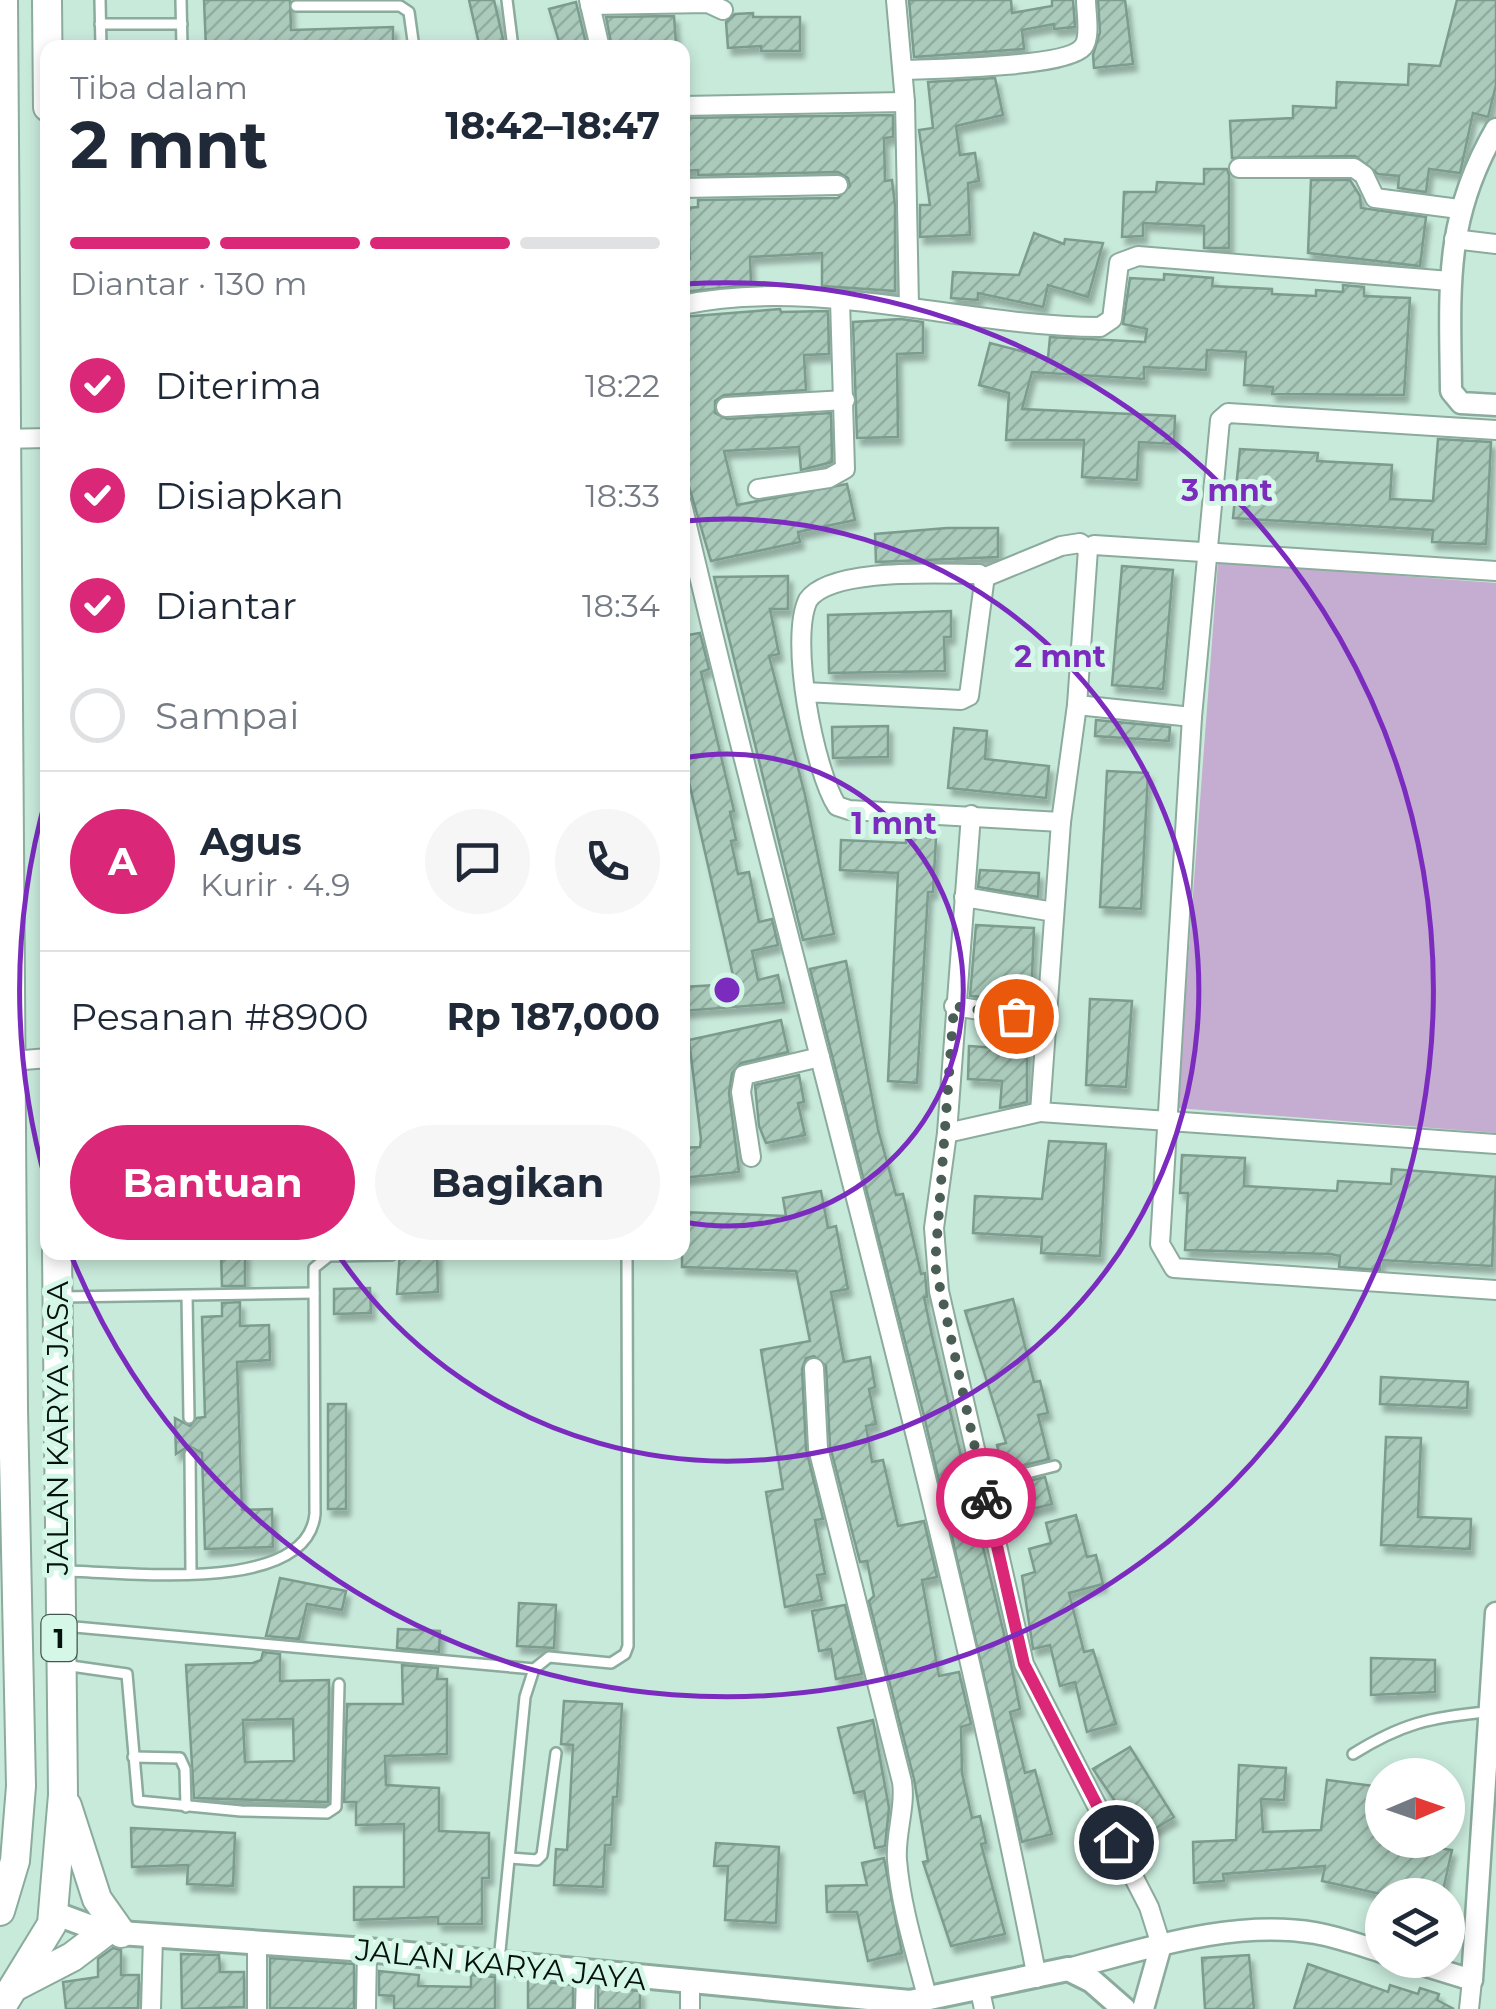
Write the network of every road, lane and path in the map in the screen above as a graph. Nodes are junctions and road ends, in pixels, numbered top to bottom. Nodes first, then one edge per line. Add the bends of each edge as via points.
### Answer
1 (3, 0) edge
2 (47, 0) edge
3 (100, 0) edge
4 (182, 0) edge
5 (508, 0) edge
6 (896, 0) edge
7 (1086, 0) edge
8 (590, 2) edge
9 (296, 6) dead end
10 (723, 10) dead end
11 (100, 24) junction
12 (182, 24) junction
13 (47, 40) edge
14 (101, 40) edge
15 (182, 40) edge
16 (413, 40) edge
17 (512, 40) edge
18 (598, 40) edge
19 (903, 70) junction
20 (2, 85) edge
21 (905, 102) junction
22 (690, 106) edge
23 (1496, 129) edge
24 (1240, 168) dead end
25 (838, 184) dead end
26 (690, 188) edge
27 (1459, 210) junction
28 (1454, 239) junction
29 (1496, 244) edge
30 (1450, 282) junction
31 (840, 300) junction
32 (690, 304) edge
33 (909, 306) junction
34 (2, 328) edge
35 (846, 400) junction
36 (1496, 405) edge
37 (726, 406) dead end
38 (1496, 430) edge
39 (40, 438) edge
40 (3, 439) edge
41 (758, 488) dead end
42 (690, 548) edge
43 (1088, 549) junction
44 (1206, 552) junction
45 (1496, 571) edge
46 (983, 578) junction
47 (805, 692) junction
48 (1077, 705) junction
49 (1192, 717) junction
50 (6, 780) edge
51 (972, 815) junction
52 (1060, 822) junction
53 (964, 897) junction
54 (6, 909) edge
55 (1054, 912) junction
56 (954, 1006) junction
57 (1046, 1021) junction
58 (6, 1027) edge
59 (820, 1057) junction
60 (40, 1059) edge
61 (7, 1062) edge
62 (1040, 1112) junction
63 (1167, 1124) junction
64 (947, 1133) junction
65 (1496, 1144) edge
66 (751, 1157) dead end
67 (6, 1234) edge
68 (56, 1260) edge
69 (321, 1260) edge
70 (627, 1260) edge
71 (1496, 1290) edge
72 (314, 1293) junction
73 (187, 1296) junction
74 (57, 1297) junction
75 (814, 1368) dead end
76 (189, 1418) dead end
77 (190, 1454) dead end
78 (1055, 1466) dead end
79 (983, 1484) junction
80 (60, 1571) junction
81 (191, 1572) junction
82 (1496, 1613) edge
83 (59, 1625) junction
84 (59, 1664) junction
85 (534, 1669) junction
86 (339, 1684) dead end
87 (1486, 1712) junction
88 (556, 1752) dead end
89 (1353, 1754) dead end
90 (133, 1756) junction
91 (1491, 1782) edge
92 (63, 1795) junction
93 (186, 1807) junction
94 (8, 1843) edge
95 (510, 1858) junction
96 (0, 1911) edge
97 (54, 1914) junction
98 (113, 1933) junction
99 (152, 1937) junction
100 (257, 1942) junction
101 (1161, 1945) junction
102 (1365, 1948) edge
103 (366, 1950) junction
104 (499, 1963) junction
105 (1068, 1969) junction
106 (586, 1974) junction
107 (1037, 1978) junction
108 (1465, 1978) edge
109 (1472, 1980) junction
110 (690, 1984) junction
111 (12, 2000) edge
112 (928, 2000) junction
113 (982, 2000) edge
114 (851, 2003) edge
115 (151, 2009) edge
116 (257, 2009) edge
117 (366, 2009) edge
118 (584, 2009) edge
119 (690, 2009) edge
120 (1124, 2009) edge
121 (1143, 2009) edge
122 (1470, 2009) edge

1 - 20 highway, JALAN KARYA JASA / 1
2 - 13 highway
3 - 11 lane
4 - 12 lane
5 - 17 lane
6 - 19 street
7 - 19 street via 1086,40 1078,51 1037,62
8 - 10 street via 708,4
8 - 18 street
9 - 16 lane via 400,6 409,12
11 - 12 lane
11 - 14 lane
12 - 15 lane
19 - 21 street
20 - 34 highway, JALAN KARYA JASA / 1
21 - 22 street
21 - 33 street
23 - 27 street
24 - 27 street via 1354,168 1375,198
25 - 26 street
27 - 28 street
28 - 29 street
28 - 30 street
30 - 33 street via 1138,256 1119,263 1112,319 1100,327
30 - 36 street via 1451,391 1462,403
31 - 32 street
31 - 33 street
31 - 35 street
34 - 40 highway, JALAN KARYA JASA / 1
35 - 37 street
35 - 41 street via 842,472
38 - 44 street via 1223,415
39 - 40 street
40 - 50 highway, JALAN KARYA JASA / 1
42 - 59 street
43 - 44 street
43 - 46 street via 1061,546
43 - 48 street
44 - 45 street
44 - 49 street
46 - 47 street via 907,574 814,592 804,608 800,648
46 - 47 street via 968,696
47 - 51 street via 837,806
48 - 49 street
48 - 52 street
49 - 63 street
50 - 54 highway, JALAN KARYA JASA / 1
51 - 52 street
51 - 53 street
52 - 55 street
53 - 55 street
53 - 56 street
54 - 58 highway, JALAN KARYA JASA / 1
55 - 57 street
56 - 57 street
56 - 64 street
57 - 62 street
58 - 61 highway, JALAN KARYA JASA / 1
59 - 66 street via 744,1075
59 - 107 street via 1003,1808
60 - 61 street
61 - 67 highway, JALAN KARYA JASA / 1
62 - 63 street
62 - 64 street
63 - 65 street
63 - 71 street via 1160,1244 1174,1268
64 - 79 street via 935,1265
67 - 94 highway, JALAN KARYA JASA / 1 via 21,1786
68 - 74 highway, JALAN KARYA JASA / 1
69 - 72 lane via 314,1268
70 - 85 lane via 628,1646 611,1662 548,1656
72 - 73 lane
72 - 81 lane via 311,1535 280,1562
73 - 74 lane
73 - 76 lane
74 - 80 highway, JALAN KARYA JASA / 1
75 - 112 street via 818,1448 902,1782 896,1832 901,1893
77 - 81 lane
78 - 79 lane
79 - 101 street via 1024,1664 1149,1907
80 - 81 lane
80 - 83 highway, JALAN KARYA JASA / 1
82 - 87 street
83 - 84 highway, JALAN KARYA JASA / 1
83 - 85 lane
84 - 90 lane via 127,1674
84 - 92 highway, JALAN KARYA JASA / 1
85 - 95 lane via 525,1697
86 - 93 lane via 334,1810
87 - 89 lane via 1432,1716 1394,1728
87 - 91 street
88 - 95 lane via 542,1855
90 - 93 lane via 138,1800
90 - 93 lane via 180,1758
91 - 109 street
92 - 97 highway, JALAN KARYA JASA / 1
92 - 98 highway
94 - 96 highway, JALAN KARYA JASA / 1 via 15,1860
95 - 104 lane
97 - 98 main road, JALAN KARYA JAYA
97 - 111 highway, JALAN KARYA JASA / 1
98 - 99 main road, JALAN KARYA JAYA
98 - 111 highway
99 - 100 main road, JALAN KARYA JAYA
99 - 115 street
100 - 103 main road, JALAN KARYA JAYA
100 - 116 street
101 - 102 street via 1287,1930
101 - 105 street
101 - 121 street
103 - 104 main road, JALAN KARYA JAYA
103 - 117 street
104 - 106 main road, JALAN KARYA JAYA
105 - 107 main road, JALAN KARYA JAYA
105 - 120 main road
106 - 110 main road, JALAN KARYA JAYA
106 - 118 street
107 - 113 main road, JALAN KARYA JAYA
108 - 109 street
109 - 122 street
110 - 114 main road, JALAN KARYA JAYA
110 - 119 street
112 - 113 main road, JALAN KARYA JAYA
112 - 114 main road, JALAN KARYA JAYA

